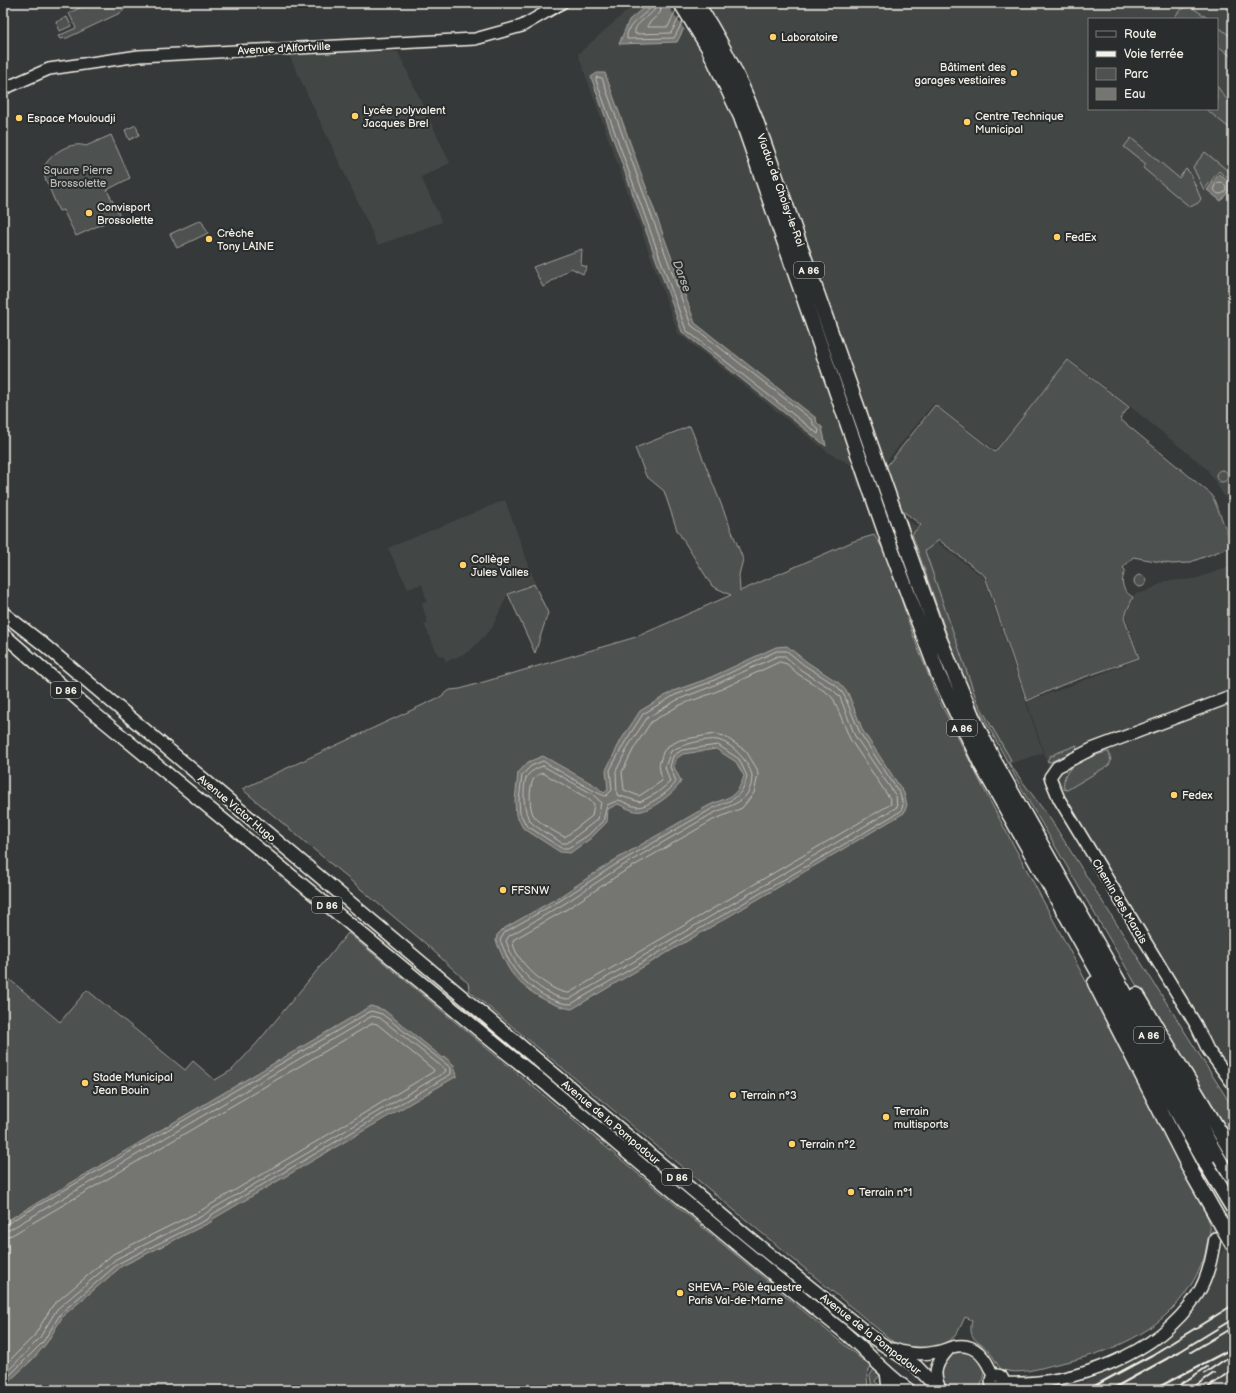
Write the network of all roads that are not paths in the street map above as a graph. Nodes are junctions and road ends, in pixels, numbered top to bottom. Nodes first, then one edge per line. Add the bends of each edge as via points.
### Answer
1 (562, 3) edge
2 (681, 3) edge
3 (696, 3) edge
4 (3, 88) edge
5 (3, 613) edge
6 (3, 634) edge
7 (1233, 696) edge
8 (1074, 915) junction
9 (469, 1004) joint
10 (458, 1014) joint
11 (1201, 1034) junction
12 (1233, 1073) edge
13 (1233, 1084) edge
14 (1232, 1153) edge
15 (1213, 1162) junction
16 (1233, 1185) edge
17 (1233, 1208) edge
18 (1215, 1238) tunnel mouth
19 (1233, 1245) edge
20 (888, 1347) junction
21 (949, 1348) junction
22 (886, 1371) junction
23 (994, 1384) edge
24 (888, 1390) edge
25 (909, 1390) edge
26 (940, 1390) edge

1 - 4 street, Avenue d'Alfortville via 522,26 475,39 139,56 49,69
2 - 8 highway, Viaduc de Choisy-le-Roi / A 86 via 708,47 741,117 883,525 938,674 958,720
3 - 8 highway, Viaduc de Choisy-le-Roi / A 86 via 740,80 755,118 939,638 972,716
5 - 9 main road, Avenue Victor Hugo / D 86
6 - 10 main road, Avenue Victor Hugo / D 86 via 83,704
7 - 11 street, Chemin des Marais via 1098,746 1057,767 1050,776 1059,799
8 - 14 highway via 1096,925
8 - 15 highway, A 86
8 - 19 highway, bridge via 1070,935 1192,1173
9 - 20 main road, Avenue de la Pompadour / D 86 via 748,1237 873,1338
10 - 22 main road, Avenue de la Pompadour / D 86 via 856,1341
11 - 12 street, Chemin des Marais via 1213,1044
11 - 13 street, Chemin des Marais via 1208,1050
15 - 16 highway, A 86
15 - 17 highway, A 86, bridge
18 - 23 street via 1212,1257 1197,1294 1169,1328 1150,1341 1111,1363 1065,1378
20 - 21 street via 927,1354
20 - 26 main road, Avenue de la Pompadour / D 86 via 916,1366
21 - 23 street via 962,1345 978,1351 986,1360
21 - 26 street via 935,1368
22 - 24 street
22 - 25 main road, Avenue de la Pompadour / D 86

